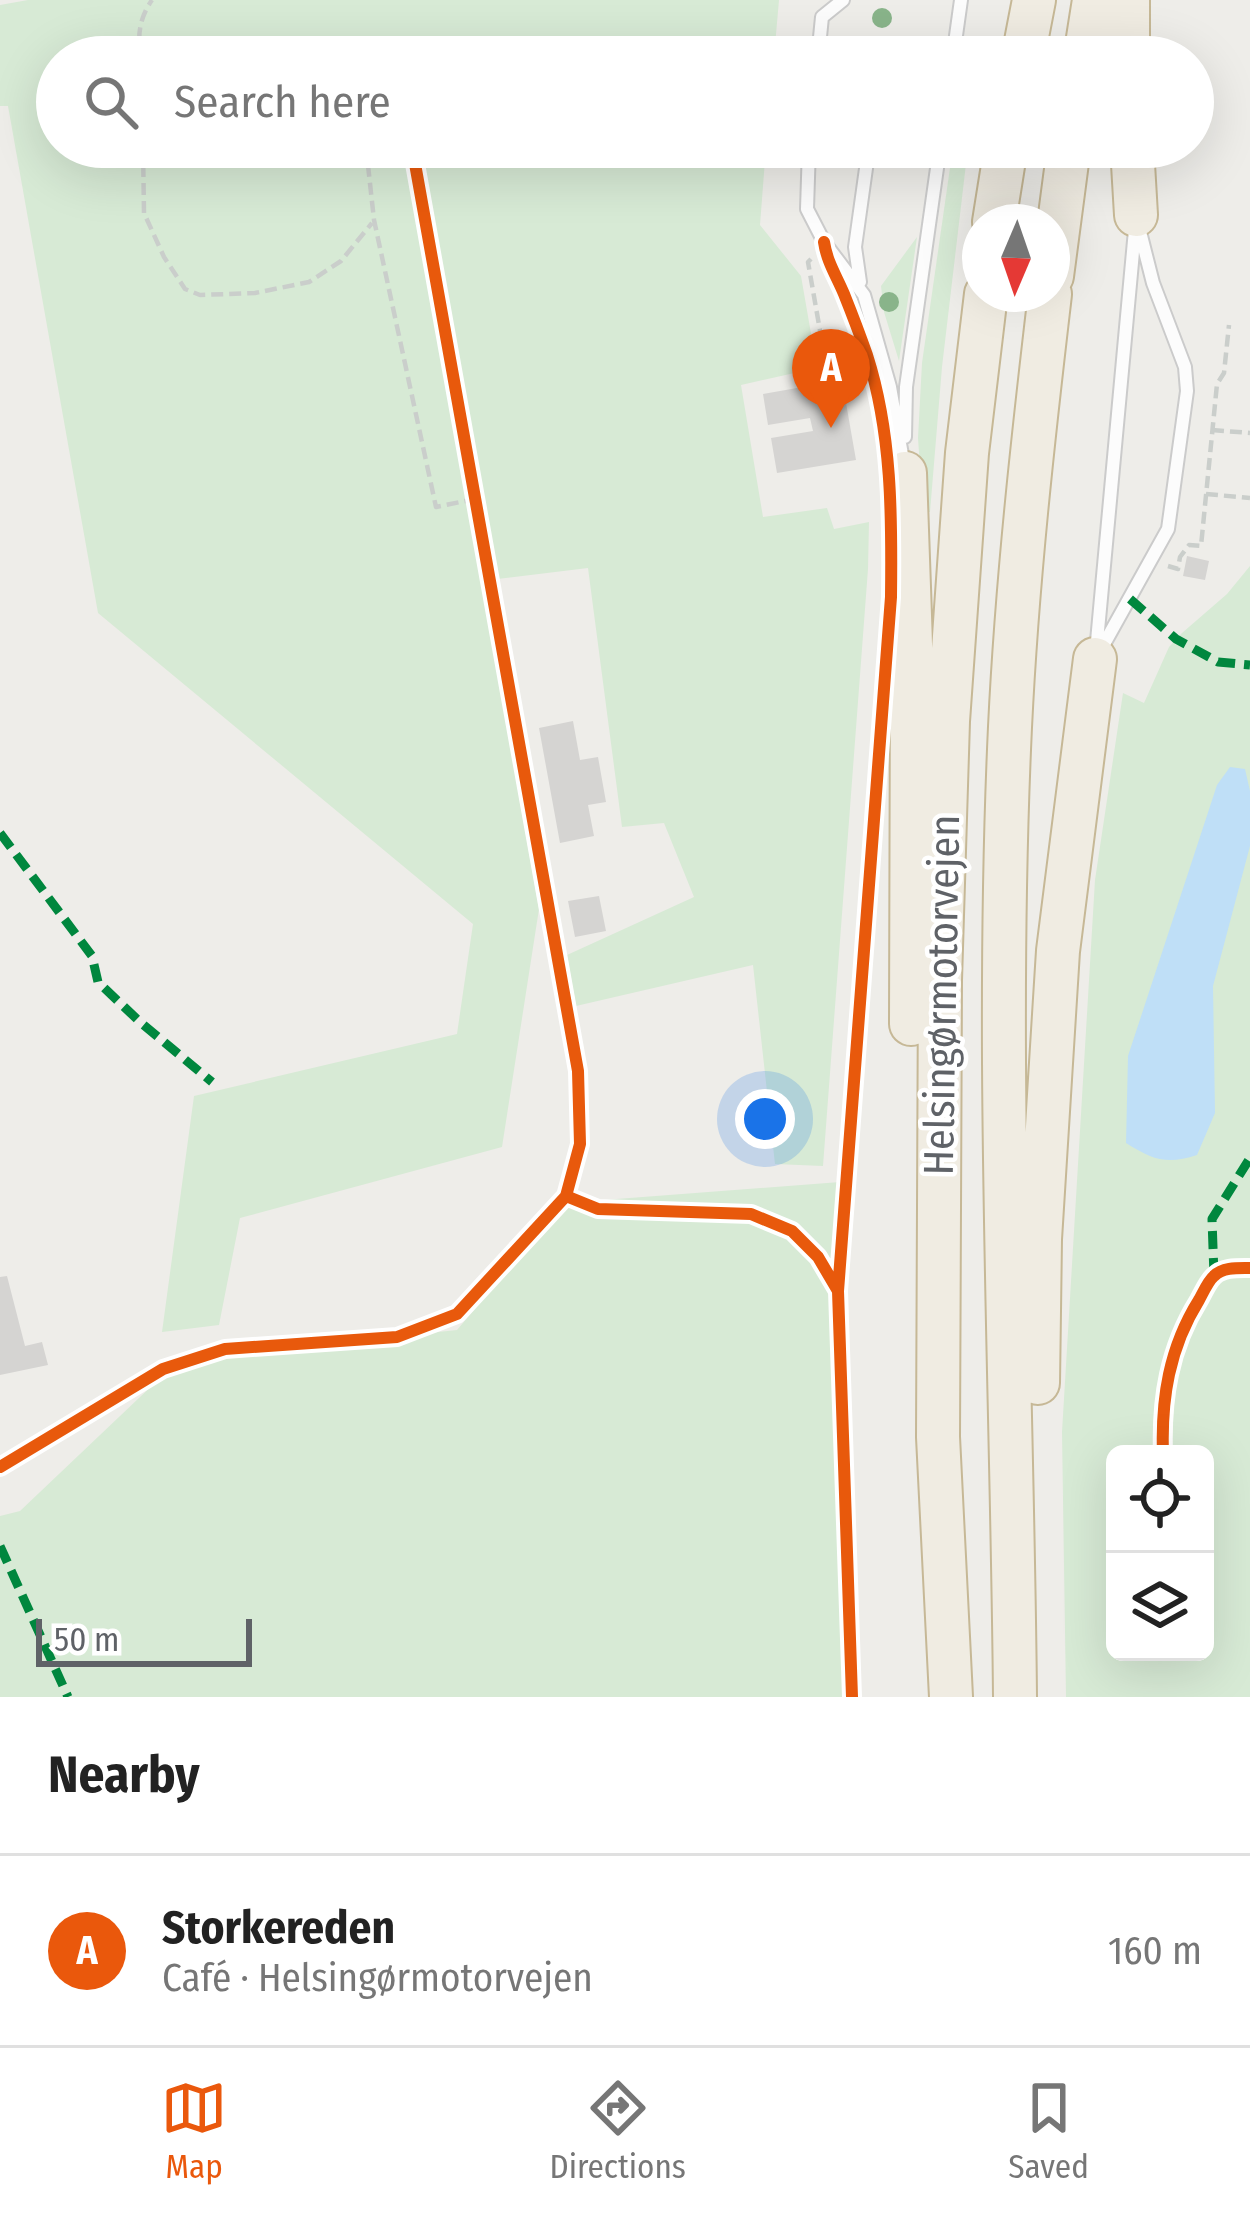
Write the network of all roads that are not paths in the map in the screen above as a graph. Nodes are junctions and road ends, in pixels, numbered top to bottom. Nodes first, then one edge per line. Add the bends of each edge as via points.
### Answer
1 (843, 0) edge
2 (961, 0) edge
3 (1034, 0) edge
4 (1094, 0) edge
5 (1128, 0) edge
6 (820, 36) edge
7 (956, 36) edge
8 (1027, 36) edge
9 (1088, 36) edge
10 (1128, 36) edge
11 (808, 168) edge
12 (866, 168) edge
13 (937, 168) edge
14 (1003, 168) edge
15 (1067, 168) edge
16 (1133, 168) edge
17 (997, 204) edge
18 (1062, 204) edge
19 (1136, 215) junction
20 (864, 295) junction
21 (984, 312) edge
22 (1048, 312) edge
23 (905, 473) junction
24 (1095, 659) junction
25 (938, 1437) junction
26 (1015, 1678) edge
27 (951, 1696) edge

1 - 6 lane via 822,17
2 - 7 lane
3 - 8 highway
4 - 9 highway
5 - 10 highway
11 - 20 lane via 806,209
12 - 20 lane via 855,247
13 - 23 lane via 906,387
14 - 17 highway
15 - 18 highway
16 - 19 highway
19 - 24 lane
19 - 24 lane via 1187,392 1168,529
20 - 23 lane
21 - 25 highway, Helsingørmotorvejen via 947,722
22 - 26 highway, Helsingørmotorvejen via 1010,726 1004,976
23 - 25 highway via 911,1142
24 - 26 highway via 1057,973 1040,1239 1035,1581
25 - 27 highway, Helsingørmotorvejen

